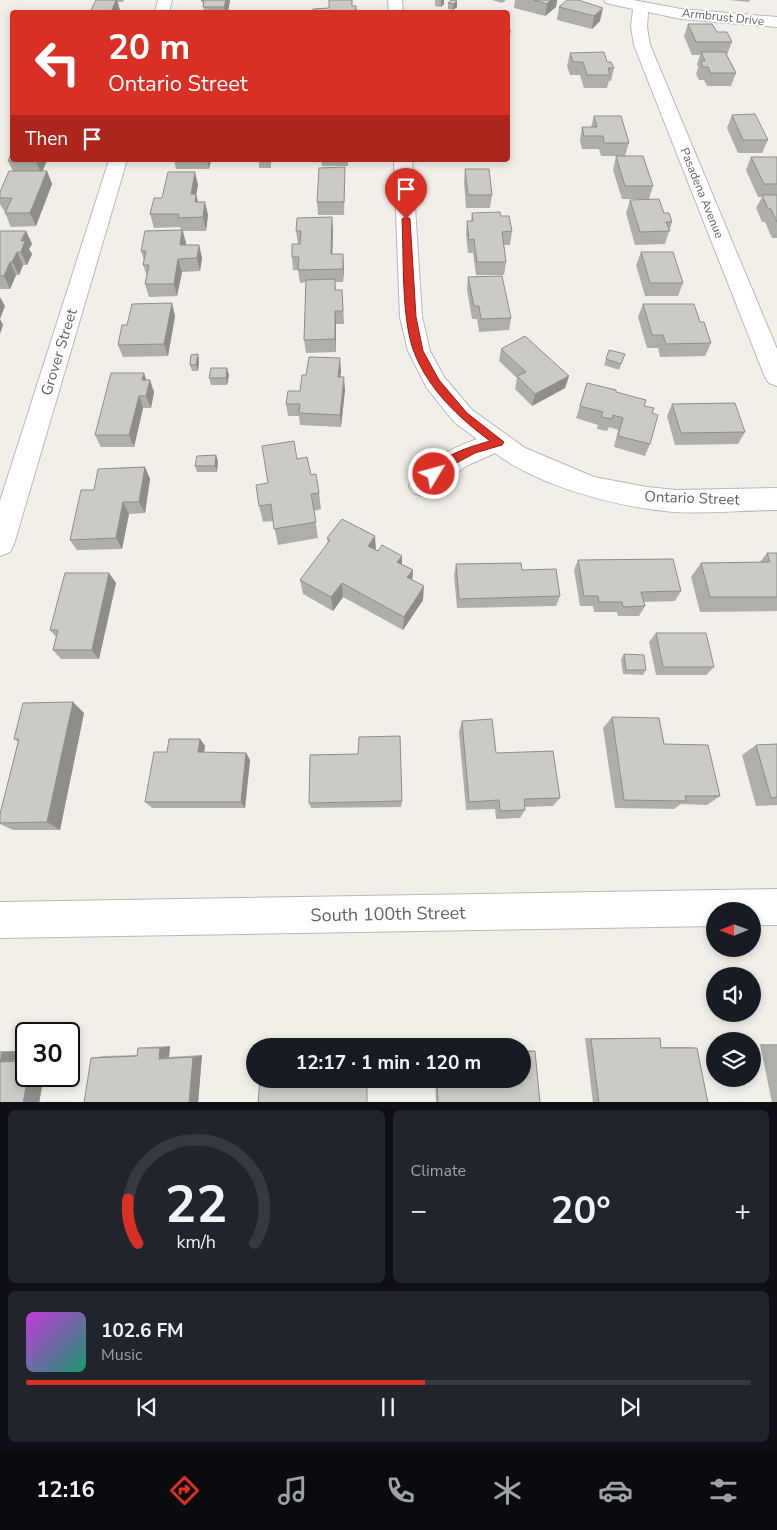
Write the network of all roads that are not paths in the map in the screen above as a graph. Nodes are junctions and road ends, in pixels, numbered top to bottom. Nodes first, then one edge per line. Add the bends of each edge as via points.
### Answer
1 (611, 0) edge
2 (641, 7) junction
3 (777, 22) edge
4 (117, 162) edge
5 (403, 162) edge
6 (777, 377) edge
7 (499, 442) junction
8 (422, 486) dead end
9 (777, 499) edge
10 (0, 544) edge
11 (777, 907) edge
12 (0, 920) edge

1 - 2 street, Armbrust Drive
2 - 3 street, Armbrust Drive via 681,14
2 - 6 street, Pasadena Avenue via 639,27 642,45
4 - 10 street, Grover Street
5 - 7 street, Ontario Street via 411,317 419,351 435,382 463,416
7 - 8 street via 472,450 447,463
7 - 9 street, Ontario Street via 516,455 567,478 618,493 676,501
11 - 12 street, South 100th Street

